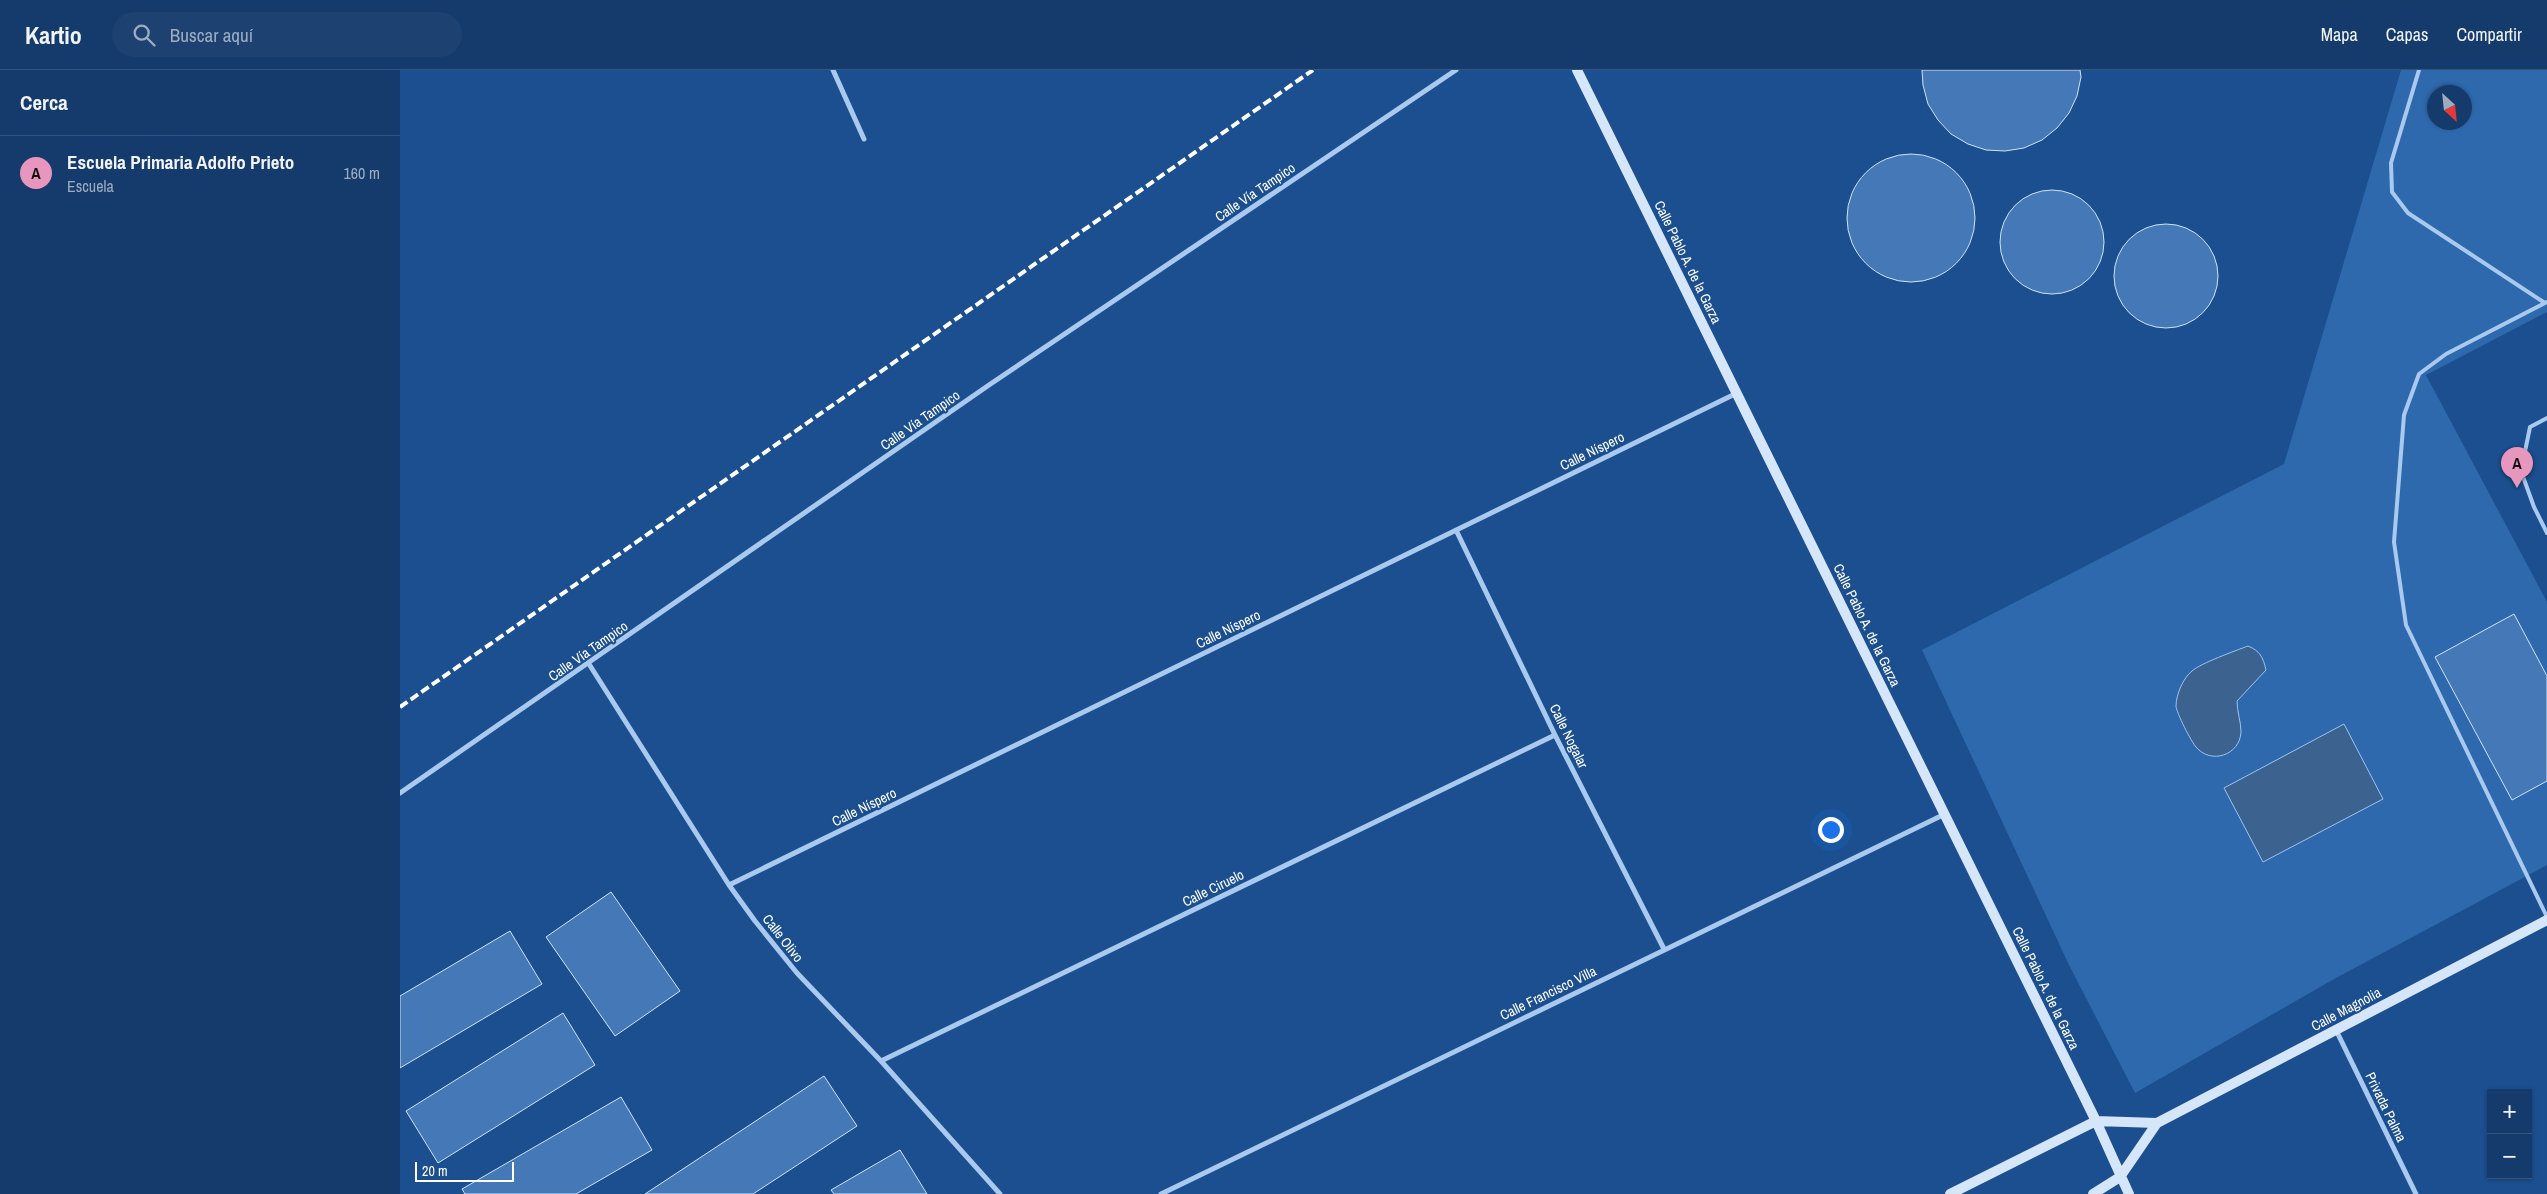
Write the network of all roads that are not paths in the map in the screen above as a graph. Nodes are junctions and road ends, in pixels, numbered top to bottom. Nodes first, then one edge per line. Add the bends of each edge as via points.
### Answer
1 (833, 70) edge
2 (1456, 70) edge
3 (1577, 70) edge
4 (2419, 70) edge
5 (864, 139) dead end
6 (2546, 302) edge
7 (1738, 392) junction
8 (2547, 418) edge
9 (1456, 530) junction
10 (2547, 533) edge
11 (589, 664) junction
12 (1555, 735) junction
13 (400, 793) edge
14 (1945, 814) junction
15 (728, 885) junction
16 (2547, 918) edge
17 (1664, 949) junction
18 (2336, 1030) junction
19 (881, 1061) junction
20 (2096, 1121) junction
21 (2158, 1123) junction
22 (2120, 1177) junction
23 (1000, 1194) edge
24 (1161, 1194) edge
25 (1950, 1194) edge
26 (2093, 1194) edge
27 (2129, 1194) edge
28 (2416, 1194) edge

1 - 5 street
2 - 11 street, Calle Vía Tampico via 981,391
3 - 7 street, Calle Pablo A. de la Garza
4 - 6 lane via 2391,163 2392,192 2408,213
6 - 16 lane via 2446,354 2419,374 2404,415 2394,542 2406,625
7 - 9 street, Calle Níspero
7 - 14 street, Calle Pablo A. de la Garza
8 - 10 lane via 2530,427 2521,471
9 - 12 street, Calle Nogalar
9 - 15 street, Calle Níspero
11 - 13 street, Calle Vía Tampico
11 - 15 street, Calle Olivo
12 - 17 street, Calle Nogalar
12 - 19 street, Calle Ciruelo
14 - 17 street, Calle Francisco Villa
14 - 20 street, Calle Pablo A. de la Garza
15 - 19 street, Calle Olivo via 797,974
16 - 18 street, Calle Magnolia
17 - 24 street, Calle Francisco Villa
18 - 21 street, Calle Magnolia
18 - 28 street, Privada Palma
19 - 23 street, Calle Olivo
20 - 21 street, Calle Magnolia
20 - 22 street, Calle Pablo A. de la Garza
20 - 25 street, Calle Magnolia
21 - 22 street, Calle Magnolia
22 - 26 street, Calle Magnolia
22 - 27 street, Calle Pablo A. de la Garza

